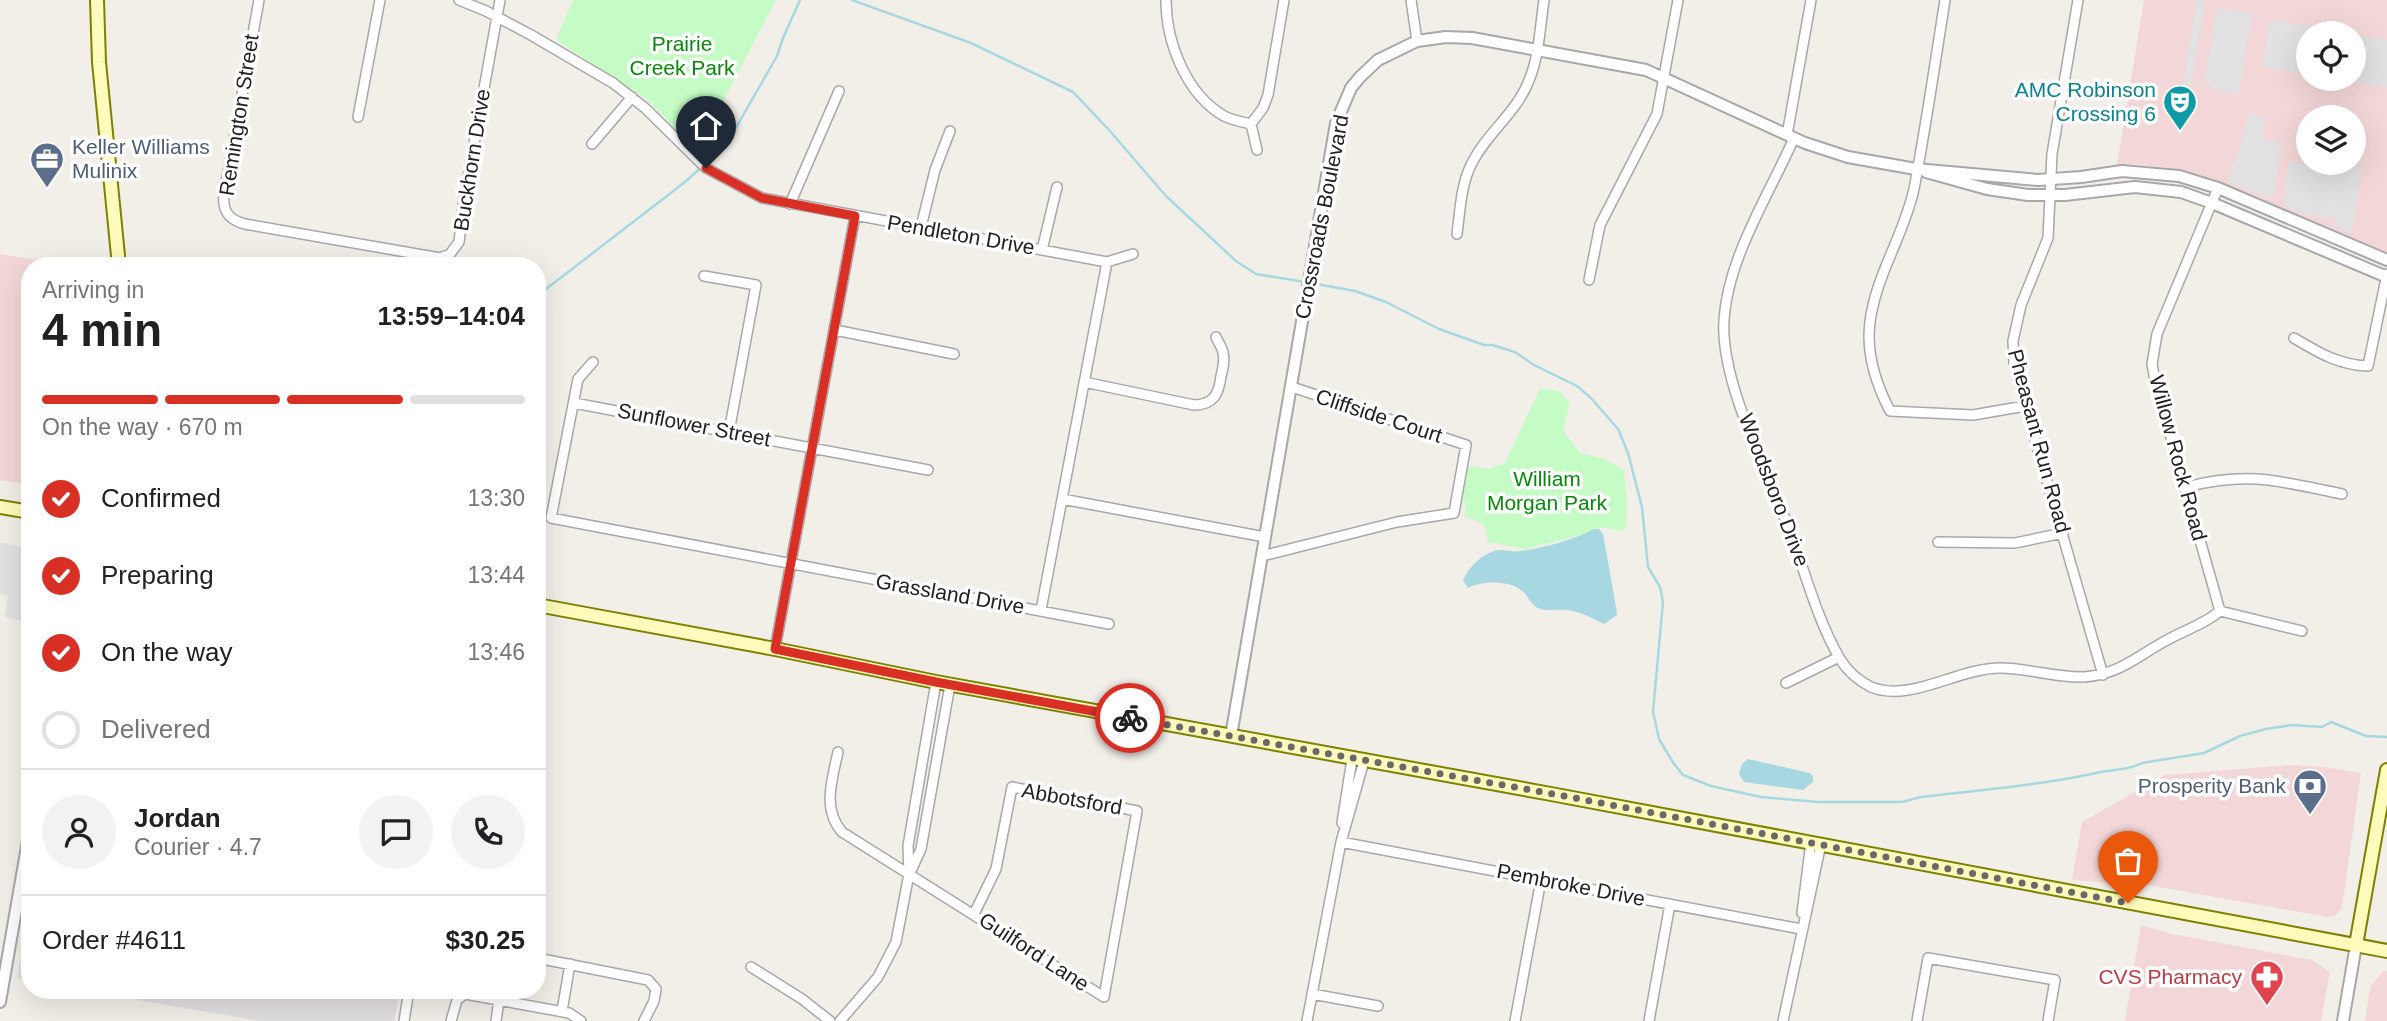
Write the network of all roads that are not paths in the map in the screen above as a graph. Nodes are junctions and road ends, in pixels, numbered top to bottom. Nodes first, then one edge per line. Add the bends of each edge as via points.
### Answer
1 (97, 0) edge
2 (259, 0) edge
3 (380, 0) edge
4 (458, 0) edge
5 (500, 0) edge
6 (1166, 0) edge
7 (1284, 0) edge
8 (1411, 0) edge
9 (1544, 0) edge
10 (1678, 0) edge
11 (1811, 0) edge
12 (1945, 0) edge
13 (2078, 0) edge
14 (498, 17) junction
15 (1417, 41) junction
16 (1536, 49) junction
17 (1664, 78) junction
18 (839, 91) dead end
19 (632, 97) junction
20 (358, 117) dead end
21 (1251, 124) junction
22 (950, 131) dead end
23 (1791, 136) junction
24 (592, 144) dead end
25 (1257, 150) dead end
26 (1916, 169) junction
27 (2051, 179) junction
28 (1057, 187) dead end
29 (2218, 188) junction
30 (2051, 195) junction
31 (2212, 203) junction
32 (790, 204) junction
33 (855, 216) junction
34 (239, 223) joint
35 (921, 227) junction
36 (1457, 234) dead end
37 (1042, 250) junction
38 (1133, 254) dead end
39 (118, 257) edge
40 (431, 257) edge
41 (442, 257) edge
42 (2387, 260) edge
43 (1107, 262) junction
44 (704, 276) dead end
45 (2387, 276) edge
46 (1589, 280) dead end
47 (835, 330) junction
48 (1216, 337) dead end
49 (2294, 338) dead end
50 (954, 354) dead end
51 (593, 362) dead end
52 (1084, 382) junction
53 (1292, 387) junction
54 (574, 403) junction
55 (2025, 406) junction
56 (729, 432) junction
57 (813, 447) junction
58 (928, 470) dead end
59 (2186, 487) junction
60 (2342, 494) dead end
61 (1062, 499) junction
62 (0, 507) edge
63 (21, 510) edge
64 (2063, 533) junction
65 (1265, 537) junction
66 (1938, 542) dead end
67 (1262, 556) junction
68 (792, 565) junction
69 (546, 606) edge
70 (1041, 610) junction
71 (2220, 611) junction
72 (1109, 624) dead end
73 (2302, 631) dead end
74 (775, 649) junction
75 (1839, 657) junction
76 (2103, 674) junction
77 (936, 682) junction
78 (1786, 683) dead end
79 (950, 685) junction
80 (1231, 736) junction
81 (838, 752) dead end
82 (1358, 760) junction
83 (2387, 770) edge
84 (1137, 811) joint
85 (1341, 842) junction
86 (1816, 843) junction
87 (909, 874) junction
88 (1541, 880) junction
89 (21, 881) edge
90 (1670, 904) junction
91 (974, 914) junction
92 (1801, 929) junction
93 (2356, 945) junction
94 (2387, 951) edge
95 (546, 960) edge
96 (570, 964) junction
97 (751, 967) dead end
98 (1312, 994) junction
99 (408, 999) edge
100 (458, 999) edge
101 (493, 999) edge
102 (499, 1000) junction
103 (0, 1002) edge
104 (1378, 1006) dead end
105 (562, 1011) junction
106 (404, 1021) edge
107 (451, 1021) edge
108 (496, 1021) edge
109 (581, 1021) edge
110 (644, 1021) edge
111 (830, 1021) edge
112 (840, 1021) edge
113 (1307, 1021) edge
114 (1515, 1021) edge
115 (1649, 1021) edge
116 (1783, 1021) edge
117 (1917, 1021) edge
118 (2048, 1021) edge
119 (2343, 1021) edge

1 - 39 main road via 96,32
2 - 34 street, Remington Street via 223,202 227,214
3 - 20 street
4 - 14 street, Pendleton Drive
5 - 14 street, Buckhorn Drive
6 - 21 street via 1177,57 1192,84 1224,116
7 - 21 street via 1268,95
8 - 15 street
9 - 16 street
10 - 17 street
11 - 23 street, Woodsboro Drive
12 - 26 street
13 - 27 street, Pheasant Run Road
14 - 19 street, Pendleton Drive
14 - 41 street, Buckhorn Drive via 459,242
15 - 16 street, Crossroads Boulevard via 1458,37
15 - 53 street, Crossroads Boulevard via 1367,69 1345,100 1334,134
16 - 17 street, Crossroads Boulevard via 1620,64
16 - 36 street via 1527,86 1471,165
17 - 23 street, Crossroads Boulevard
17 - 46 street via 1655,121 1600,225
18 - 32 street
19 - 24 street
19 - 32 street, Pendleton Drive via 702,164 762,198
21 - 25 street
22 - 35 street via 932,178
23 - 26 street, Crossroads Boulevard via 1837,155
23 - 75 street, Woodsboro Drive via 1734,270 1725,307 1724,340 1736,391
26 - 27 street, Crossroads Boulevard
26 - 30 street, Crossroads Boulevard via 1987,189
26 - 55 street via 1903,226 1870,312 1871,359 1882,395 1890,411 1973,415
27 - 29 street, Crossroads Boulevard via 2152,172
27 - 30 street, Pheasant Run Road
28 - 37 street
29 - 31 street, Willow Rock Road
29 - 42 street, Crossroads Boulevard
30 - 31 street, Crossroads Boulevard via 2146,187
30 - 55 street, Pheasant Run Road via 2048,238 2012,341
31 - 45 street, Crossroads Boulevard
31 - 59 street, Willow Rock Road via 2157,334 2153,354 2155,381
32 - 33 street, Pendleton Drive
33 - 35 street, Pendleton Drive
33 - 47 street
34 - 40 street, Buckhorn Drive
35 - 37 street, Pendleton Drive
37 - 43 street, Pendleton Drive
38 - 43 street
43 - 52 street, Grassland Drive
44 - 56 street via 755,285
45 - 49 street via 2368,366 2335,361
47 - 50 street
47 - 57 street
48 - 52 street via 1223,353 1220,386 1205,404
51 - 54 street via 578,379
52 - 61 street, Grassland Drive
53 - 65 street, Crossroads Boulevard
53 - 67 street, Cliffside Court via 1466,445 1459,487 1454,513 1397,522
54 - 56 street, Sunflower Street
54 - 68 street, Grassland Drive via 551,518
55 - 64 street, Pheasant Run Road
56 - 57 street, Sunflower Street
57 - 58 street, Sunflower Street
57 - 68 street
59 - 60 street via 2256,477
59 - 71 street, Willow Rock Road
61 - 65 street
61 - 70 street, Grassland Drive
62 - 63 main road
64 - 66 street via 2015,543
64 - 76 street, Pheasant Run Road
65 - 67 street, Crossroads Boulevard
67 - 80 street, Crossroads Boulevard
68 - 70 street, Grassland Drive
68 - 74 street
69 - 74 main road
70 - 72 street
71 - 73 street
71 - 76 street, Woodsboro Drive via 2130,664
74 - 77 main road
75 - 76 street, Woodsboro Drive via 1856,680 1889,692 1979,670 2019,669 2071,677
75 - 78 street
77 - 79 main road
77 - 87 street via 908,846
79 - 80 main road
79 - 87 street via 921,849
80 - 82 main road
81 - 87 street, Guilford Lane via 830,801 836,825
82 - 85 street
82 - 86 main road
83 - 93 main road
84 - 91 street, Abbotsford via 1012,787 996,869
84 - 91 street, Guilford Lane via 1104,997
85 - 88 street, Pembroke Drive
85 - 98 street
86 - 92 street
86 - 93 main road
87 - 91 street, Guilford Lane
87 - 112 street via 894,949 878,977
88 - 90 street, Pembroke Drive
88 - 114 street
89 - 103 street
90 - 92 street, Pembroke Drive
90 - 115 street
92 - 116 street
93 - 94 main road
93 - 119 street
95 - 96 street
96 - 105 street
96 - 110 street via 648,980 656,989
97 - 111 street
98 - 104 street
98 - 113 street
99 - 106 street
100 - 107 street
101 - 102 street
102 - 105 street
102 - 108 street
105 - 109 street
117 - 118 street via 1928,958 2055,980

